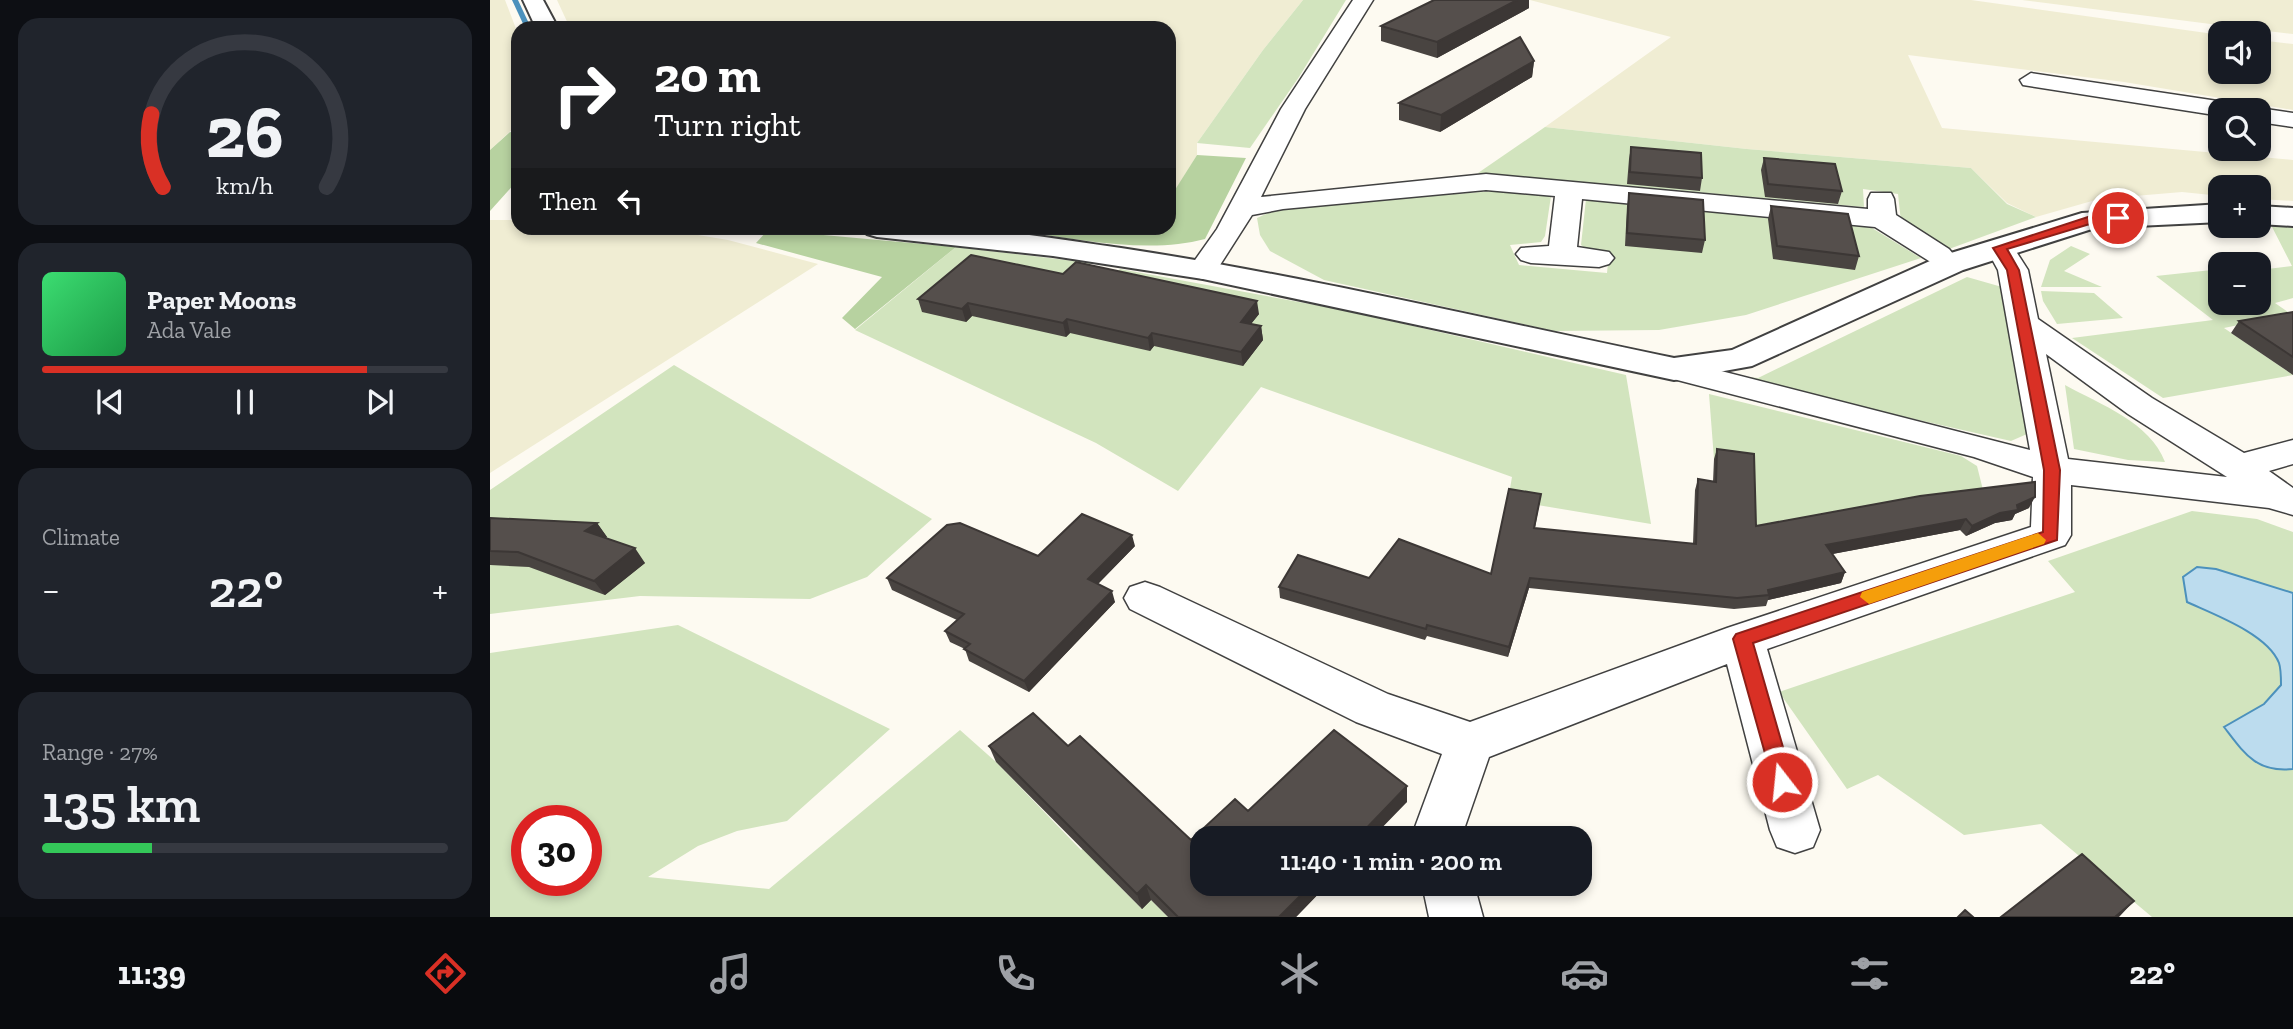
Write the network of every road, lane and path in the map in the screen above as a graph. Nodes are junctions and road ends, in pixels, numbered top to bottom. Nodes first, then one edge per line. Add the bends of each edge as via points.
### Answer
1 (533, 0) edge
2 (1363, 0) edge
3 (544, 21) edge
4 (2031, 80) dead end
5 (2208, 107) edge
6 (2271, 117) edge
7 (2293, 120) edge
8 (1569, 190) junction
9 (1242, 209) junction
10 (2208, 214) edge
11 (2271, 216) edge
12 (2293, 217) edge
13 (942, 235) edge
14 (2000, 248) junction
15 (1531, 254) dead end
16 (1562, 255) junction
17 (1939, 255) dead end
18 (1599, 258) dead end
19 (1203, 270) junction
20 (2022, 323) junction
21 (1674, 369) junction
22 (2293, 452) edge
23 (2239, 467) junction
24 (2052, 470) junction
25 (2284, 499) edge
26 (1145, 598) dead end
27 (1742, 639) junction
28 (1470, 743) junction
29 (1440, 826) edge
30 (1795, 830) dead end
31 (1451, 896) edge
32 (1456, 917) edge

1 - 3 street
2 - 9 street via 1293,109
4 - 5 street
6 - 7 street
8 - 9 street via 1486,182
8 - 16 street
8 - 17 street via 1882,209
9 - 19 street
10 - 14 street via 2092,219
11 - 12 street
13 - 19 street
14 - 20 street via 2013,270
14 - 21 street via 1952,263 1740,359
15 - 16 street
16 - 18 street
19 - 21 street
20 - 23 street via 2140,407
20 - 24 street
21 - 24 street via 1984,447
22 - 23 street
23 - 25 street
24 - 25 street
24 - 27 street via 2051,535
26 - 28 street via 1372,708
27 - 28 street
27 - 30 street
28 - 29 street
31 - 32 street

